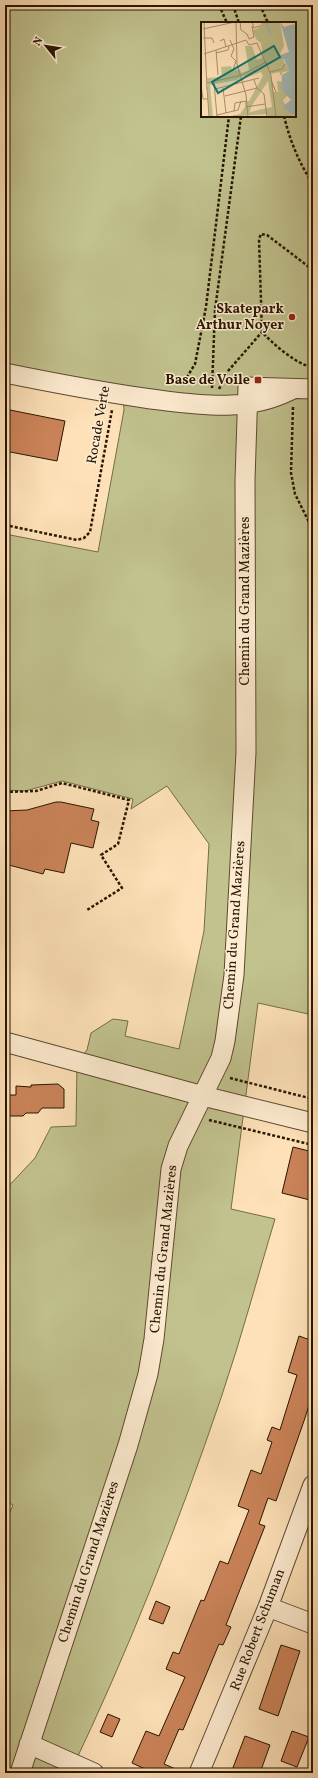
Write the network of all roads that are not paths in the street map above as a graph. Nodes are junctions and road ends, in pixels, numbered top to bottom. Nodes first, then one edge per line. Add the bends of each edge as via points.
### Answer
1 (5, 373) edge
2 (313, 389) edge
3 (248, 404) junction
4 (5, 1042) edge
5 (203, 1096) junction
6 (313, 1123) edge
7 (313, 1485) edge
8 (268, 1608) junction
9 (313, 1624) edge
10 (29, 1744) junction
11 (20, 1773) edge
12 (94, 1773) edge
13 (200, 1773) edge

1 - 3 street via 115,394 212,406
2 - 3 street, Chemin du Grand Mazières via 248,387
3 - 5 street, Chemin du Grand Mazières via 245,480 246,752 234,975 225,1041 214,1074
4 - 5 street
5 - 6 street
5 - 10 street, Chemin du Grand Mazières via 178,1146 171,1169 154,1339 148,1374 128,1445
7 - 8 street, Rue Robert Schuman
8 - 9 street
8 - 13 street, Rue Robert Schuman
10 - 11 street, Chemin du Grand Mazières
10 - 12 street

